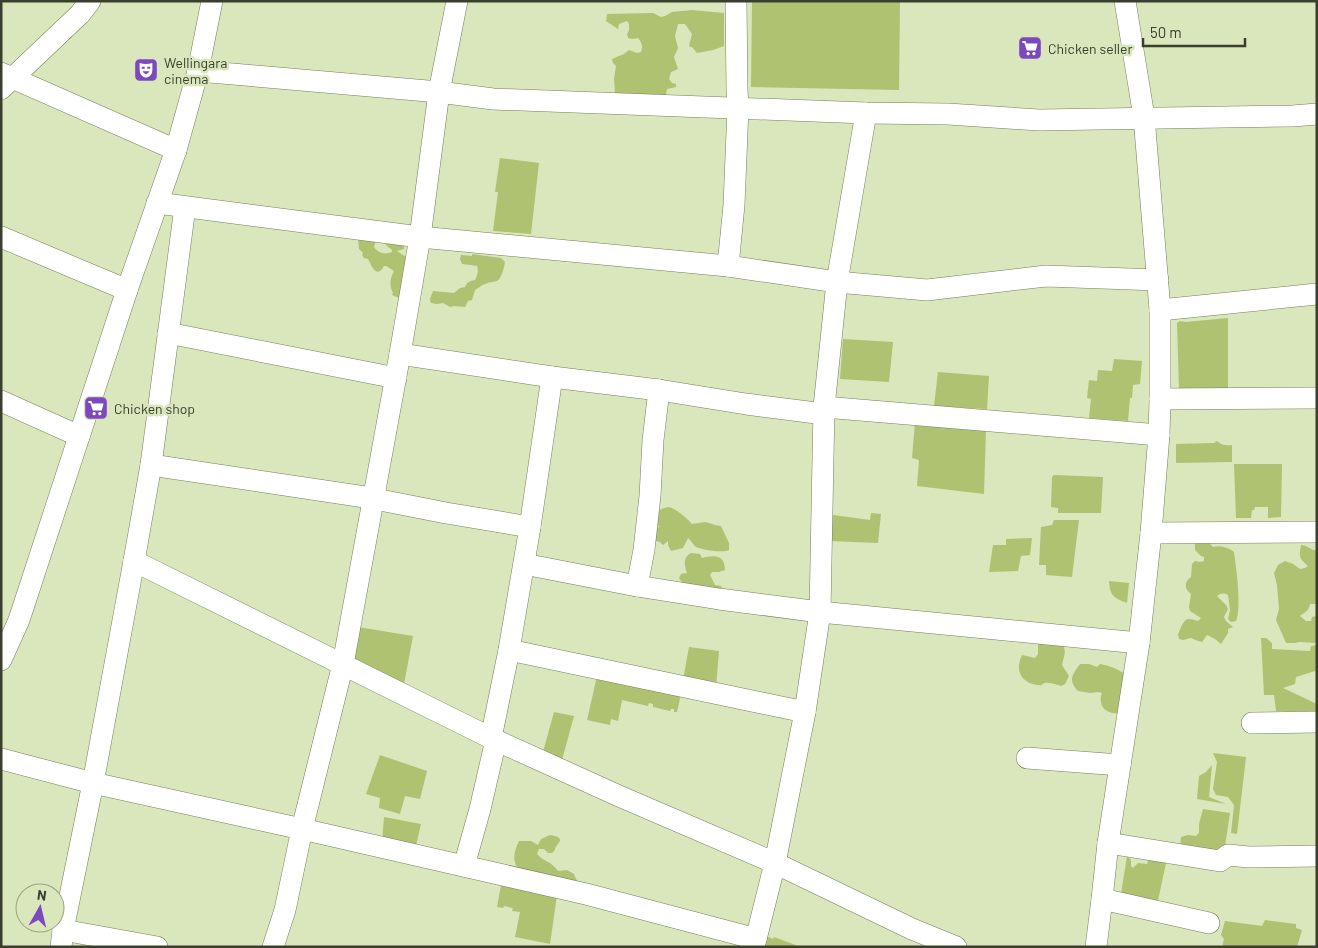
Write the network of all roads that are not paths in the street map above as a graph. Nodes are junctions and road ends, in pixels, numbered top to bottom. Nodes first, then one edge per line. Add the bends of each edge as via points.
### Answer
1 (90, 1) edge
2 (212, 1) edge
3 (457, 1) edge
4 (736, 1) edge
5 (1125, 1) edge
6 (198, 71) junction
7 (5, 80) edge
8 (439, 92) junction
9 (738, 108) junction
10 (866, 113) junction
11 (1317, 114) edge
12 (1144, 118) junction
13 (176, 150) junction
14 (157, 203) junction
15 (186, 207) junction
16 (1, 237) edge
17 (420, 237) junction
18 (728, 266) junction
19 (1158, 280) junction
20 (837, 282) junction
21 (127, 290) junction
22 (1317, 294) edge
23 (1160, 310) junction
24 (168, 333) junction
25 (400, 354) junction
26 (552, 377) junction
27 (396, 378) junction
28 (659, 390) junction
29 (1317, 398) edge
30 (1160, 399) junction
31 (1, 401) edge
32 (824, 410) junction
33 (1159, 434) junction
34 (80, 436) junction
35 (151, 465) junction
36 (373, 498) junction
37 (530, 528) junction
38 (1317, 532) edge
39 (1151, 533) junction
40 (134, 561) junction
41 (524, 564) junction
42 (637, 586) junction
43 (820, 612) junction
44 (1139, 643) junction
45 (509, 650) junction
46 (1, 660) edge
47 (343, 664) junction
48 (805, 712) junction
49 (1317, 722) edge
50 (1252, 723) dead end
51 (493, 739) junction
52 (1027, 758) dead end
53 (1, 759) edge
54 (1120, 765) junction
55 (93, 783) junction
56 (302, 829) junction
57 (1108, 843) junction
58 (1317, 856) edge
59 (775, 863) junction
60 (464, 866) junction
61 (1102, 899) junction
62 (1209, 923) dead end
63 (62, 938) edge
64 (911, 938) edge
65 (755, 943) edge
66 (157, 947) edge
67 (273, 947) edge
68 (956, 947) edge
69 (1096, 947) edge

1 - 7 street via 80,14
2 - 6 street
3 - 8 street
4 - 9 street
5 - 12 street
6 - 8 street
6 - 13 street
7 - 13 street
8 - 9 street via 493,99
8 - 17 street
9 - 10 street
9 - 18 street
10 - 12 street via 1039,120
10 - 20 street
11 - 12 street
12 - 19 street
13 - 14 street
14 - 15 street
14 - 21 street
15 - 17 street
15 - 24 street
16 - 21 street
17 - 18 street
17 - 25 street
18 - 20 street
19 - 20 street via 1046,276 927,290
19 - 23 street
20 - 32 street
21 - 34 street
22 - 23 street
23 - 30 street
24 - 27 street
24 - 35 street
25 - 26 street
25 - 27 street
26 - 28 street
26 - 37 street
27 - 36 street
28 - 32 street via 746,404
28 - 42 street via 644,550
29 - 30 street
30 - 33 street
31 - 34 street
32 - 33 street
32 - 43 street
33 - 39 street
34 - 46 street via 19,620
35 - 36 street
35 - 40 street
36 - 37 street
36 - 47 street
37 - 41 street
38 - 39 street
39 - 44 street
40 - 47 street
40 - 55 street
41 - 42 street
41 - 45 street
42 - 43 street
43 - 44 street
43 - 48 street
44 - 54 street
45 - 48 street
45 - 51 street
47 - 51 street
47 - 56 street
48 - 59 street
49 - 50 street
51 - 59 street
51 - 60 street via 480,808
52 - 54 street
53 - 55 street
54 - 57 street
55 - 56 street
55 - 63 street
56 - 60 street
56 - 67 street via 285,910
57 - 58 street via 1220,862 1228,856
57 - 61 street
59 - 64 street
59 - 65 street
60 - 65 street via 586,894
61 - 62 street
61 - 69 street
63 - 66 street
64 - 68 street

